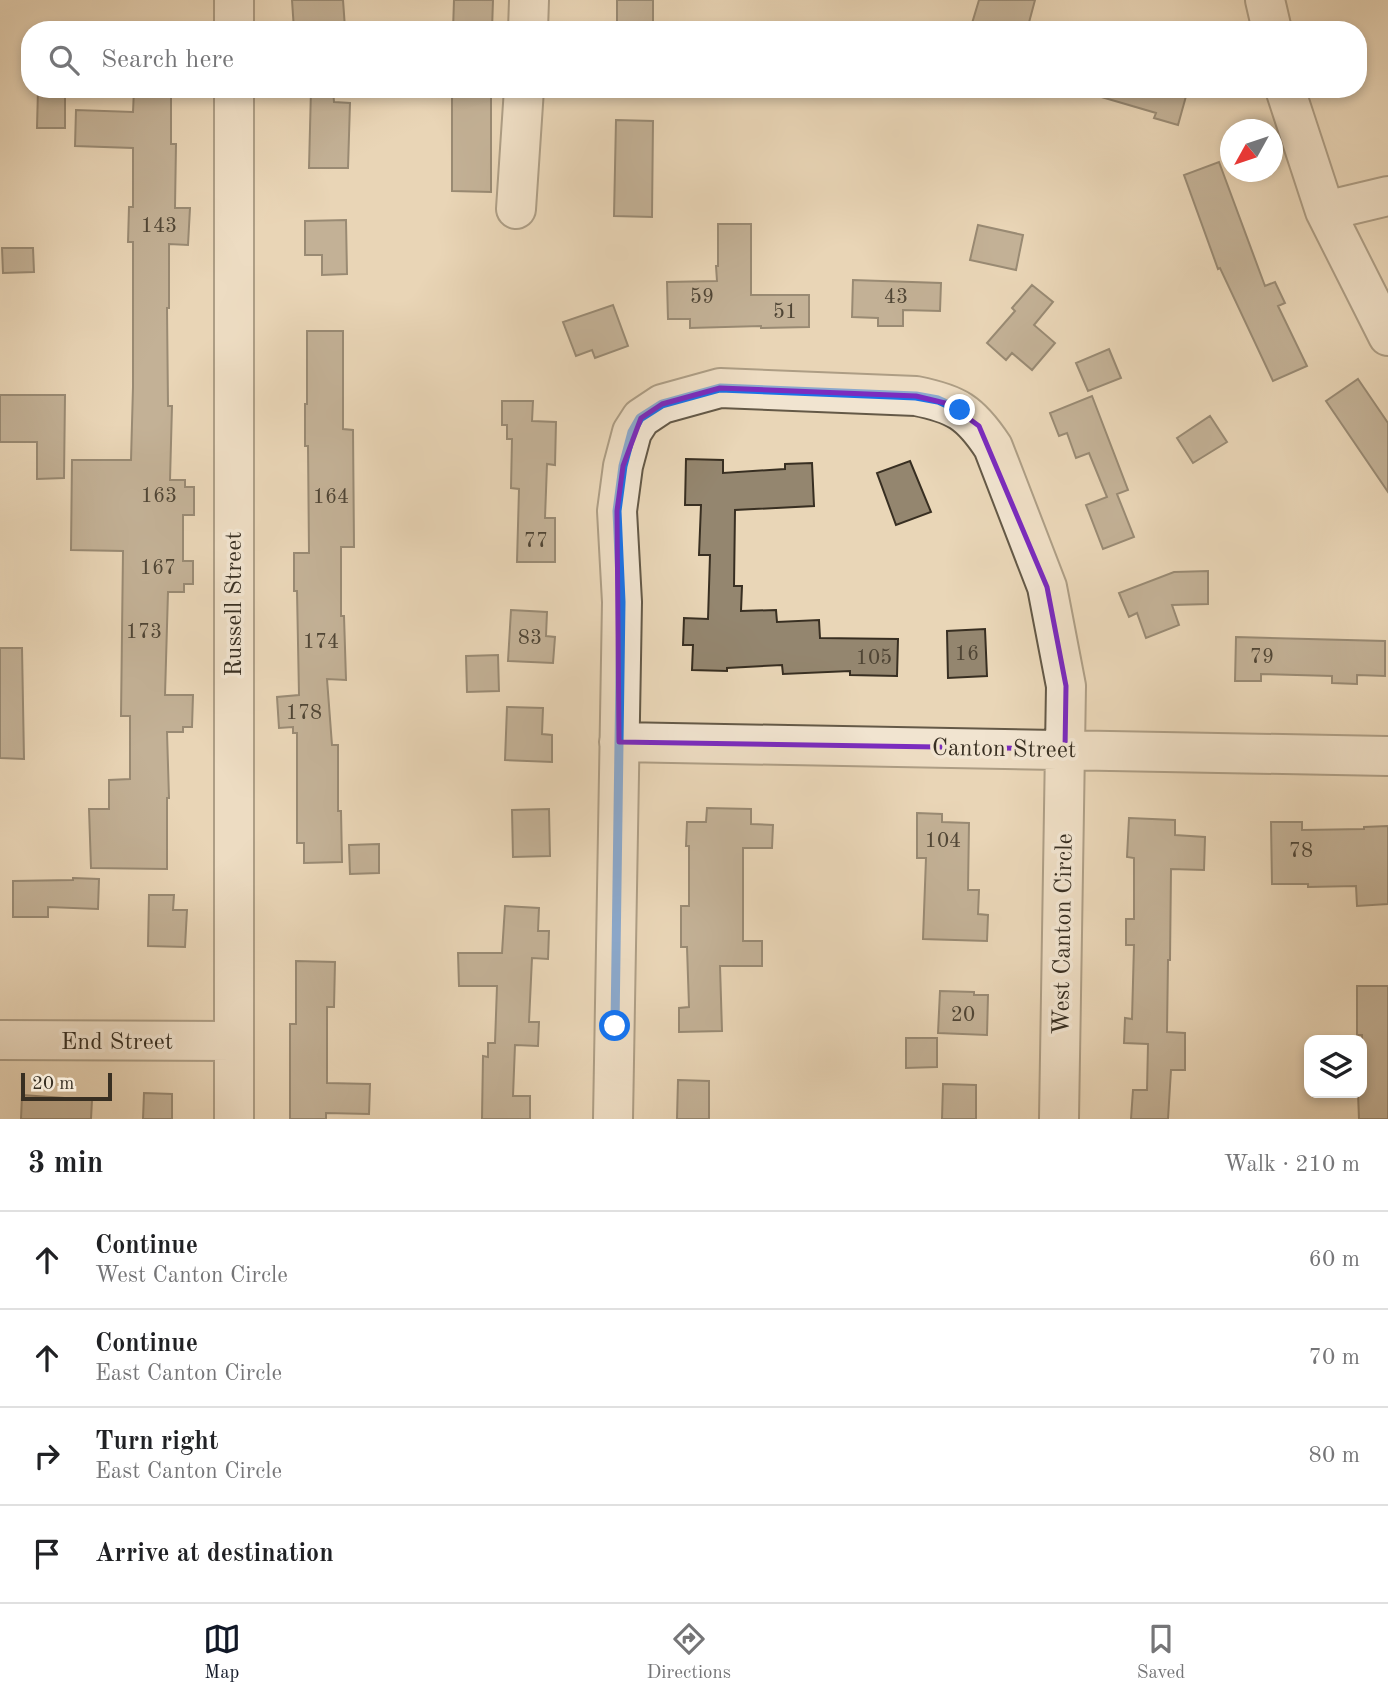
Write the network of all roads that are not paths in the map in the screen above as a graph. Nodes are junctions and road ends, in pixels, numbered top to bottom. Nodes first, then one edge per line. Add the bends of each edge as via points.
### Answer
1 (234, 0) edge
2 (529, 0) edge
3 (1265, 0) edge
4 (234, 21) edge
5 (528, 21) edge
6 (1270, 21) edge
7 (234, 98) edge
8 (523, 98) edge
9 (1289, 98) edge
10 (1388, 196) edge
11 (516, 209) dead end
12 (1325, 211) junction
13 (1388, 336) edge
14 (619, 742) junction
15 (1065, 749) junction
16 (1388, 756) edge
17 (0, 1040) edge
18 (234, 1041) junction
19 (234, 1119) edge
20 (613, 1119) edge
21 (1059, 1119) edge

1 - 4 street
2 - 5 street
3 - 6 street
7 - 18 street, Russell Street
8 - 11 street
9 - 12 street
10 - 12 street
12 - 13 street
14 - 15 street, Canton Street
14 - 15 street, West Canton Circle via 617,511 627,449 640,418 662,404 720,388 916,396 949,404 979,426 992,447 1047,587 1066,686
14 - 20 street
15 - 16 street, Canton Street
15 - 21 street, West Canton Circle
17 - 18 street, End Street
18 - 19 street, Russell Street

